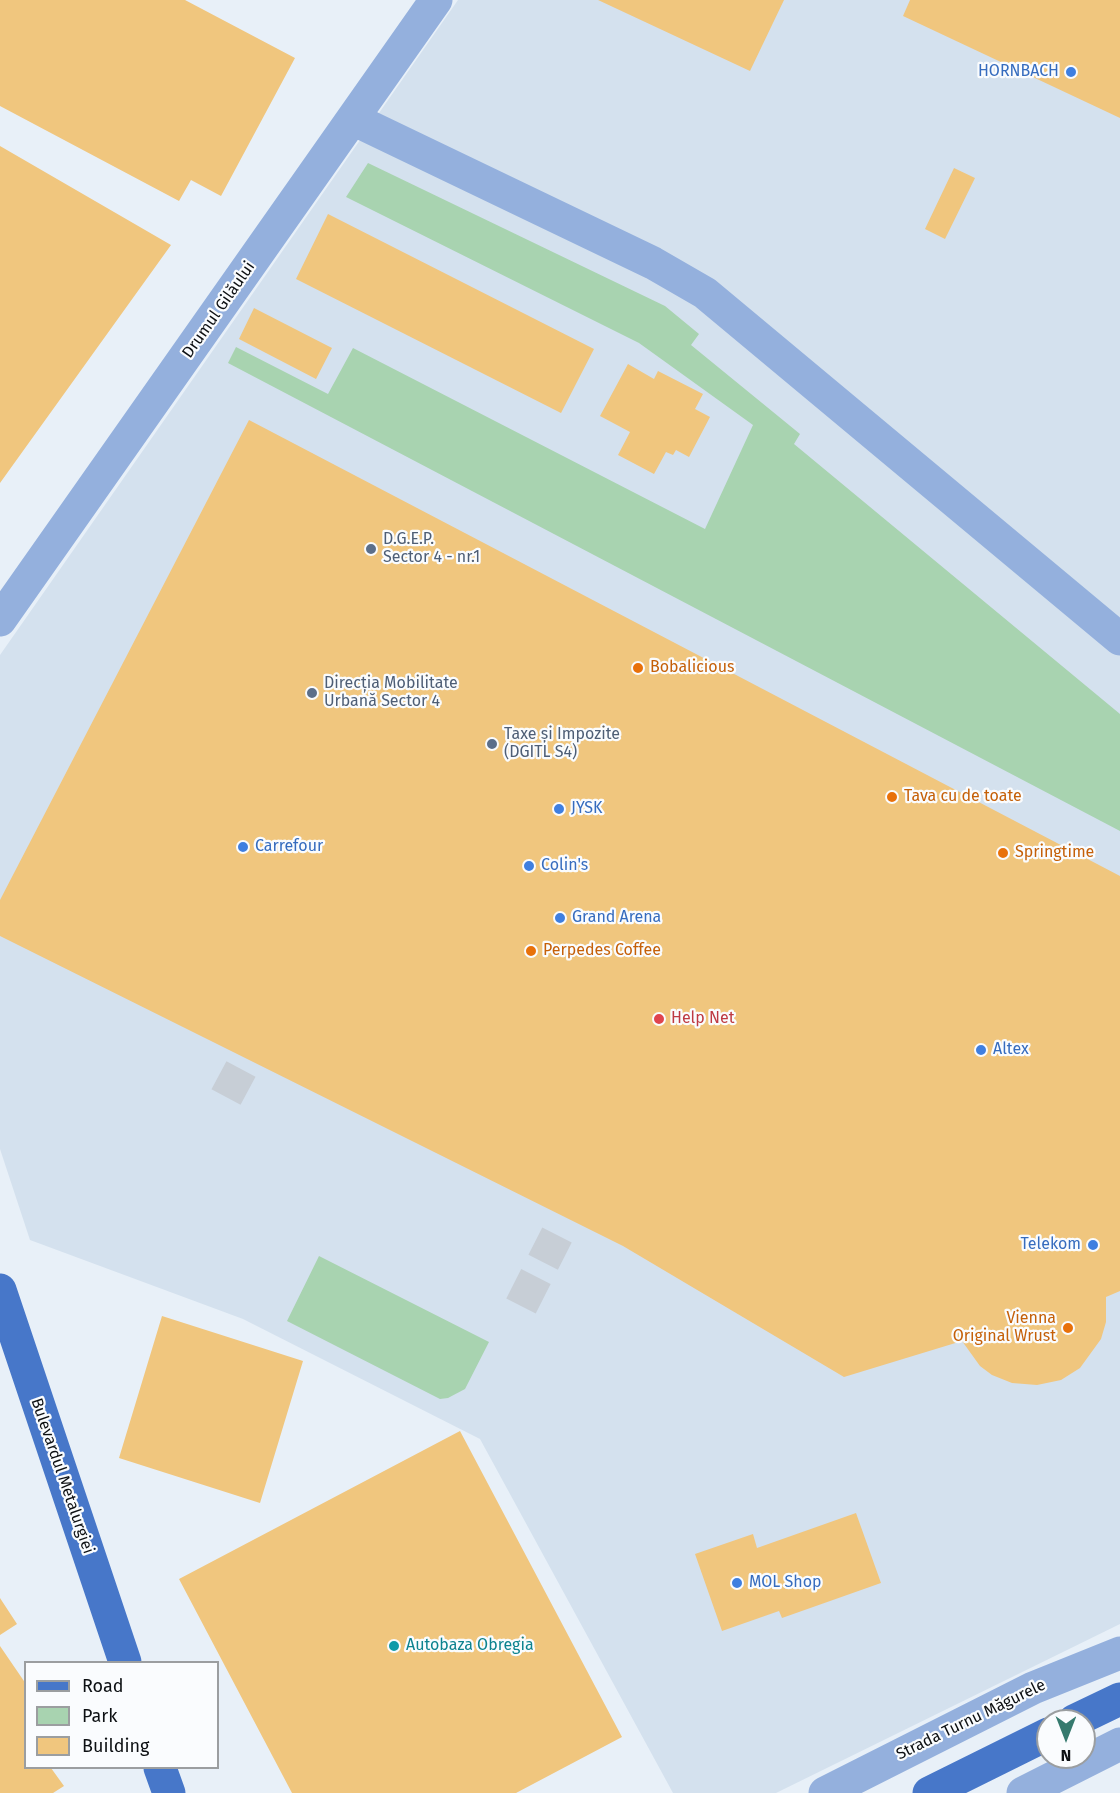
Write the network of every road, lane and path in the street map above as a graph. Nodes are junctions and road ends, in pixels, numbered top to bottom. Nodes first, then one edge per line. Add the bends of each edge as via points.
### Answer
1 (436, 0) edge
2 (353, 118) junction
3 (0, 620) edge
4 (1120, 639) edge
5 (0, 1290) edge
6 (1120, 1653) edge
7 (125, 1661) edge
8 (1120, 1699) edge
9 (1096, 1710) edge
10 (1036, 1740) edge
11 (1120, 1744) edge
12 (161, 1769) edge
13 (169, 1793) edge
14 (825, 1793) edge
15 (929, 1793) edge
16 (1023, 1793) edge

1 - 2 street, Drumul Gilăului
2 - 3 street, Drumul Gilăului
2 - 4 street via 653,263 705,293
5 - 7 main road, Bulevardul Metalurgiei
6 - 14 street, Strada Turnu Măgurele via 1034,1688
8 - 9 main road
10 - 15 main road
11 - 16 street
12 - 13 main road

